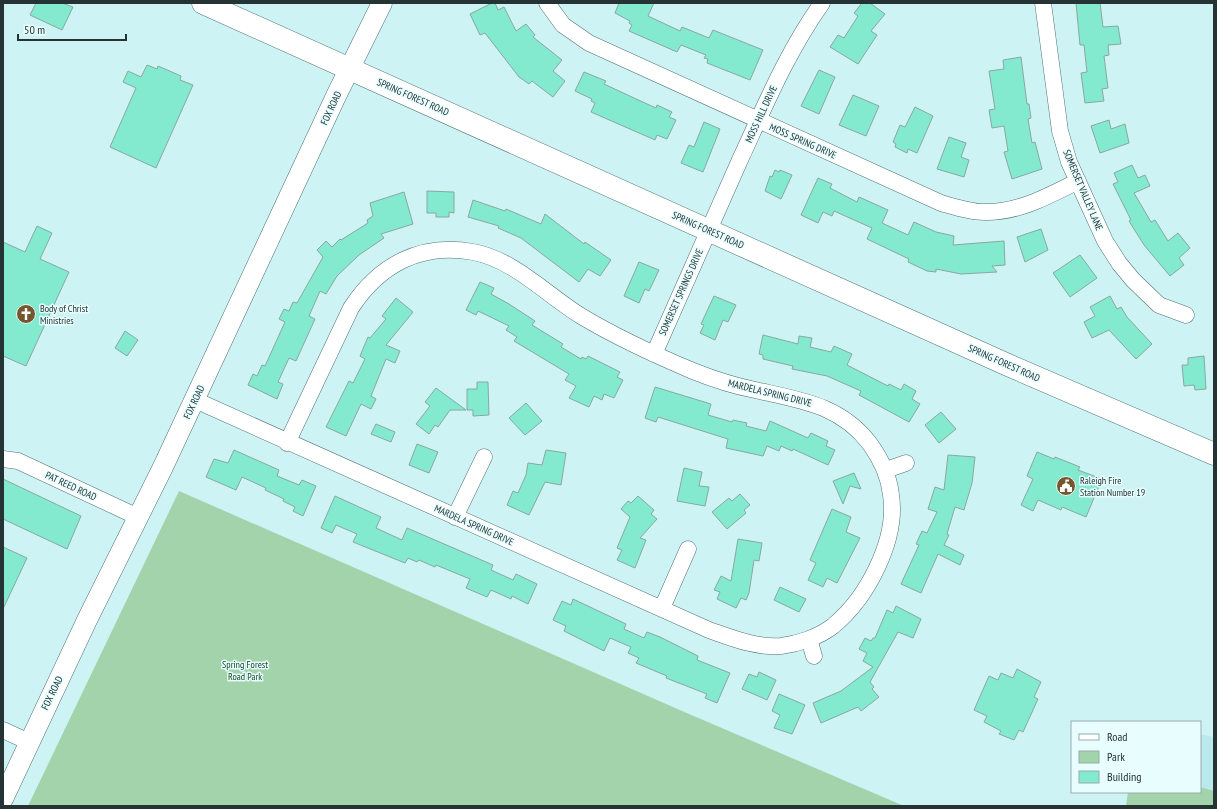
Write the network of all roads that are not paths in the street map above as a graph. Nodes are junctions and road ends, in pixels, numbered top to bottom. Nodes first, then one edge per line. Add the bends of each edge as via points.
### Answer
1 (203, 3) edge
2 (382, 3) edge
3 (547, 3) edge
4 (822, 3) edge
5 (1043, 3) edge
6 (350, 68) junction
7 (758, 120) junction
8 (1078, 181) junction
9 (709, 230) junction
10 (1186, 315) dead end
11 (654, 354) junction
12 (195, 400) junction
13 (287, 443) junction
14 (1214, 454) edge
15 (484, 457) dead end
16 (3, 459) edge
17 (906, 463) dead end
18 (886, 470) junction
19 (138, 517) junction
20 (455, 517) junction
21 (688, 549) dead end
22 (662, 608) junction
23 (809, 639) junction
24 (814, 656) dead end
25 (3, 730) edge
26 (29, 742) junction
27 (3, 799) edge

1 - 6 main road, SPRING FOREST ROAD
2 - 6 street, FOX ROAD
3 - 7 street, MOSS SPRING DRIVE via 563,25 589,43
4 - 7 street, MOSS HILL DRIVE via 791,53
5 - 8 street, SOMERSET VALLEY LANE via 1060,131 1069,162
6 - 9 main road, SPRING FOREST ROAD
6 - 12 street, FOX ROAD
7 - 8 street, MOSS SPRING DRIVE via 941,203 960,208 984,212 1006,210 1030,204
7 - 9 street, MOSS HILL DRIVE
8 - 10 street, SOMERSET VALLEY LANE via 1105,241 1119,263 1159,305
9 - 11 street, SOMERSET SPRINGS DRIVE
9 - 14 main road, SPRING FOREST ROAD via 1008,365
11 - 13 street, MARDELA SPRING DRIVE via 600,327 507,264 492,257 457,250 423,253 405,258 392,266 362,291 351,308
11 - 18 street, MARDELA SPRING DRIVE via 752,390 802,400 831,411 844,418 870,444
12 - 13 street, MARDELA SPRING DRIVE
12 - 19 street, FOX ROAD
13 - 20 street, MARDELA SPRING DRIVE
15 - 20 street
16 - 19 street, PAT REED ROAD via 18,461
17 - 18 street
18 - 23 street, MARDELA SPRING DRIVE via 892,496 891,521 880,560 868,586 855,604 832,627
19 - 26 street, FOX ROAD
20 - 22 street, MARDELA SPRING DRIVE
21 - 22 street
22 - 23 street, MARDELA SPRING DRIVE via 709,630 758,645 781,646
23 - 24 street
25 - 26 street
26 - 27 street, FOX ROAD

